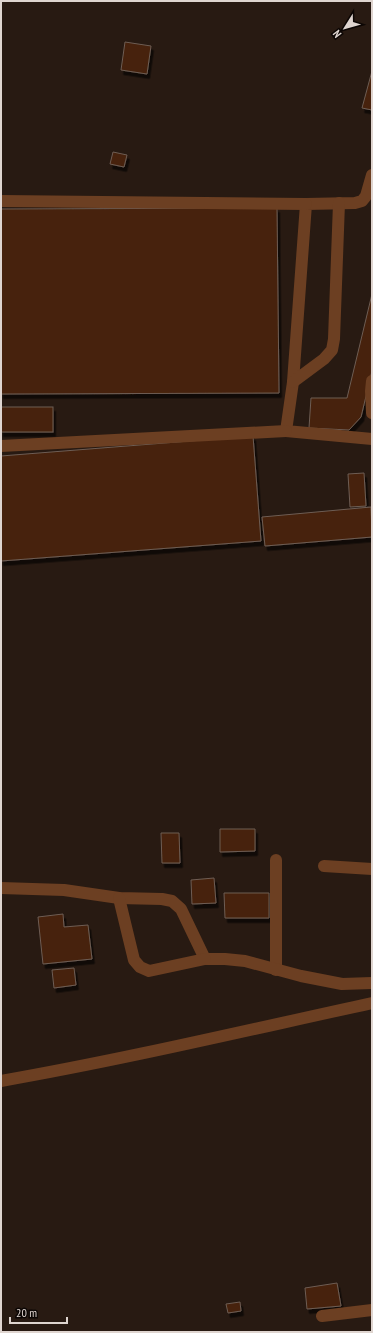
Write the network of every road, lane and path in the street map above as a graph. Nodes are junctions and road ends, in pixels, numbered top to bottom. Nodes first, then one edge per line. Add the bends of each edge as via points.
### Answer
1 (372, 175) edge
2 (1, 201) edge
3 (339, 203) junction
4 (306, 204) junction
5 (372, 381) edge
6 (293, 382) junction
7 (372, 413) edge
8 (286, 432) junction
9 (372, 439) edge
10 (1, 446) edge
11 (276, 860) dead end
12 (324, 866) dead end
13 (372, 869) edge
14 (1, 888) edge
15 (119, 898) junction
16 (205, 959) junction
17 (276, 970) junction
18 (372, 983) edge
19 (372, 1003) edge
20 (1, 1081) edge
21 (372, 1310) edge
22 (322, 1316) dead end

1 - 3 street via 362,201
2 - 4 street
3 - 4 street
3 - 6 street via 332,350
4 - 6 street
5 - 7 street
6 - 8 street
8 - 9 street
8 - 10 street
11 - 17 street
12 - 13 street
14 - 15 street via 64,890
15 - 16 street via 172,901 181,909
15 - 16 street via 134,960 140,967 149,971
16 - 17 street via 246,962
17 - 18 street via 342,984
19 - 20 street via 205,1041
21 - 22 street

